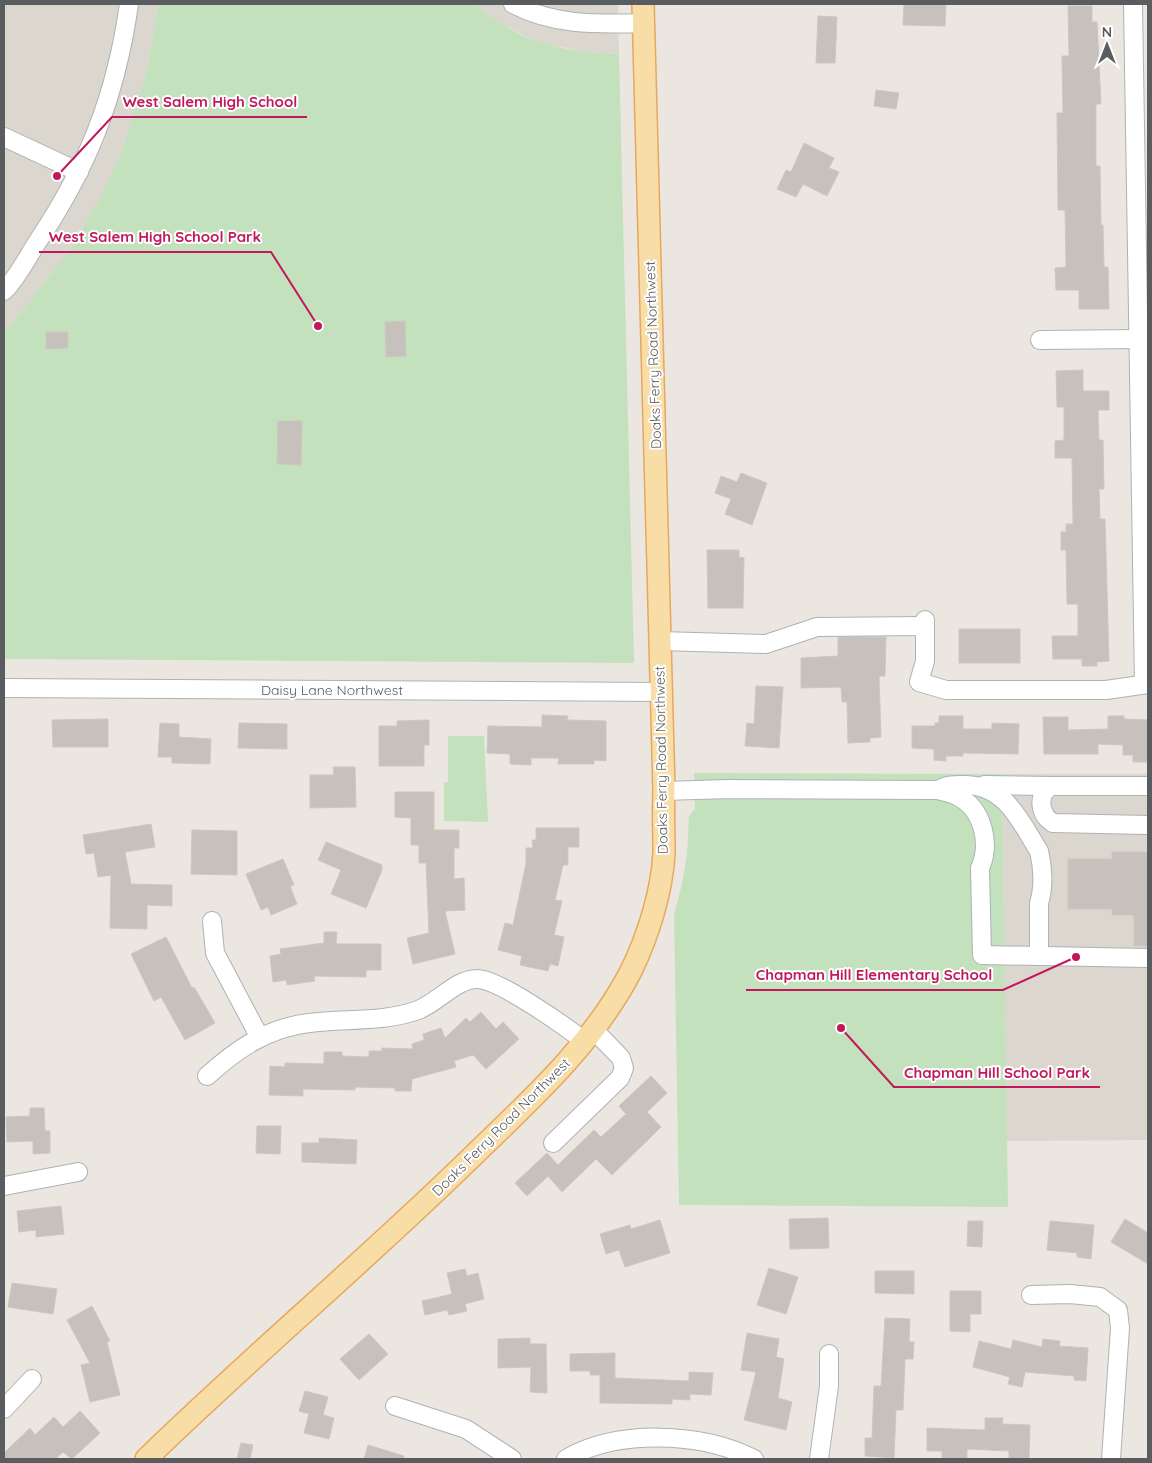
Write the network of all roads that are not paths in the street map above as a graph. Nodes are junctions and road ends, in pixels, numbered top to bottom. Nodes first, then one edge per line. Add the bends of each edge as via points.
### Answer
1 (130, 4) edge
2 (513, 4) edge
3 (1133, 4) edge
4 (644, 14) edge
5 (4, 137) edge
6 (79, 172) junction
7 (1142, 235) edge
8 (4, 292) edge
9 (1138, 339) junction
10 (1040, 340) dead end
11 (660, 641) junction
12 (1146, 684) edge
13 (4, 688) edge
14 (661, 692) junction
15 (1051, 786) junction
16 (1148, 786) edge
17 (985, 789) junction
18 (938, 790) junction
19 (664, 791) junction
20 (975, 812) junction
21 (1148, 825) edge
22 (212, 921) dead end
23 (1039, 956) junction
24 (1148, 958) edge
25 (589, 1035) junction
26 (259, 1036) junction
27 (206, 1076) dead end
28 (553, 1143) dead end
29 (78, 1172) dead end
30 (4, 1186) edge
31 (1031, 1295) dead end
32 (829, 1354) dead end
33 (32, 1379) dead end
34 (396, 1406) dead end
35 (4, 1409) edge
36 (146, 1459) edge
37 (512, 1459) edge
38 (566, 1459) edge
39 (754, 1459) edge
40 (819, 1459) edge
41 (1112, 1459) edge

1 - 6 street via 118,66 102,122
2 - 4 street via 547,18 570,23
3 - 7 street
4 - 11 main road, Doaks Ferry Road Northwest
5 - 6 street
6 - 8 street via 64,202
7 - 9 street
9 - 10 street
9 - 12 street
11 - 12 street via 766,644 817,627 925,623 925,661 919,682 946,690 1106,690
11 - 14 main road, Doaks Ferry Road Northwest
13 - 14 street, Daisy Lane Northwest
14 - 19 main road, Doaks Ferry Road Northwest
15 - 16 street
15 - 17 street
15 - 21 street via 1043,794 1042,808 1053,823
17 - 18 street via 953,785
17 - 20 street via 976,798
17 - 23 street via 1008,801 1039,851 1042,895 1039,903
18 - 19 street
18 - 20 street via 966,801
19 - 25 main road, Doaks Ferry Road Northwest via 664,854 648,928 632,969
20 - 23 street via 985,838 980,868 982,955
22 - 26 street via 215,953
23 - 24 street
25 - 26 street via 493,983 477,979 463,982 418,1010 359,1020 309,1023
25 - 28 street via 621,1058 624,1068 620,1078
25 - 36 main road, Doaks Ferry Road Northwest via 521,1109 410,1218 286,1327
26 - 27 street
29 - 30 street
31 - 41 street via 1100,1297 1118,1310 1120,1328
32 - 40 street via 829,1386
33 - 35 street
34 - 37 street via 466,1429
38 - 39 street via 606,1444 635,1438 679,1439 708,1444

